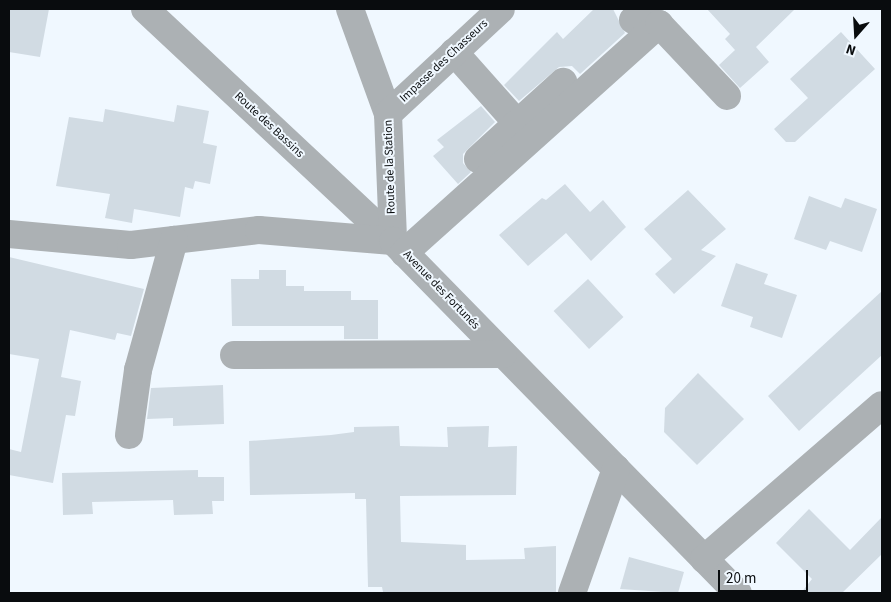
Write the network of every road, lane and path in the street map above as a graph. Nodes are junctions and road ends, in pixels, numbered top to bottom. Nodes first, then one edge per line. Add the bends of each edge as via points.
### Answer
1 (145, 9) edge
2 (350, 9) edge
3 (501, 9) edge
4 (454, 52) junction
5 (563, 82) dead end
6 (726, 96) dead end
7 (388, 114) junction
8 (518, 123) junction
9 (478, 159) dead end
10 (9, 234) edge
11 (174, 240) junction
12 (399, 247) junction
13 (503, 354) junction
14 (234, 355) dead end
15 (882, 405) edge
16 (129, 436) dead end
17 (616, 469) junction
18 (704, 559) junction
19 (572, 593) edge
20 (738, 593) edge

1 - 12 street, Route des Bassins
2 - 7 street, Route de la Station
3 - 4 street, Impasse des Chasseurs
4 - 7 street, Impasse des Chasseurs
4 - 8 street
5 - 8 street
6 - 12 street via 658,24
7 - 12 street, Route de la Station
8 - 9 street
10 - 11 street, Avenue des Fortunés via 132,245
11 - 12 street, Avenue des Fortunés via 259,230
11 - 16 street via 138,370
12 - 13 street, Avenue des Fortunés
13 - 14 street
13 - 17 street, Avenue des Fortunés
15 - 18 street
17 - 18 street, Avenue des Fortunés
17 - 19 street
18 - 20 street, Avenue des Fortunés

